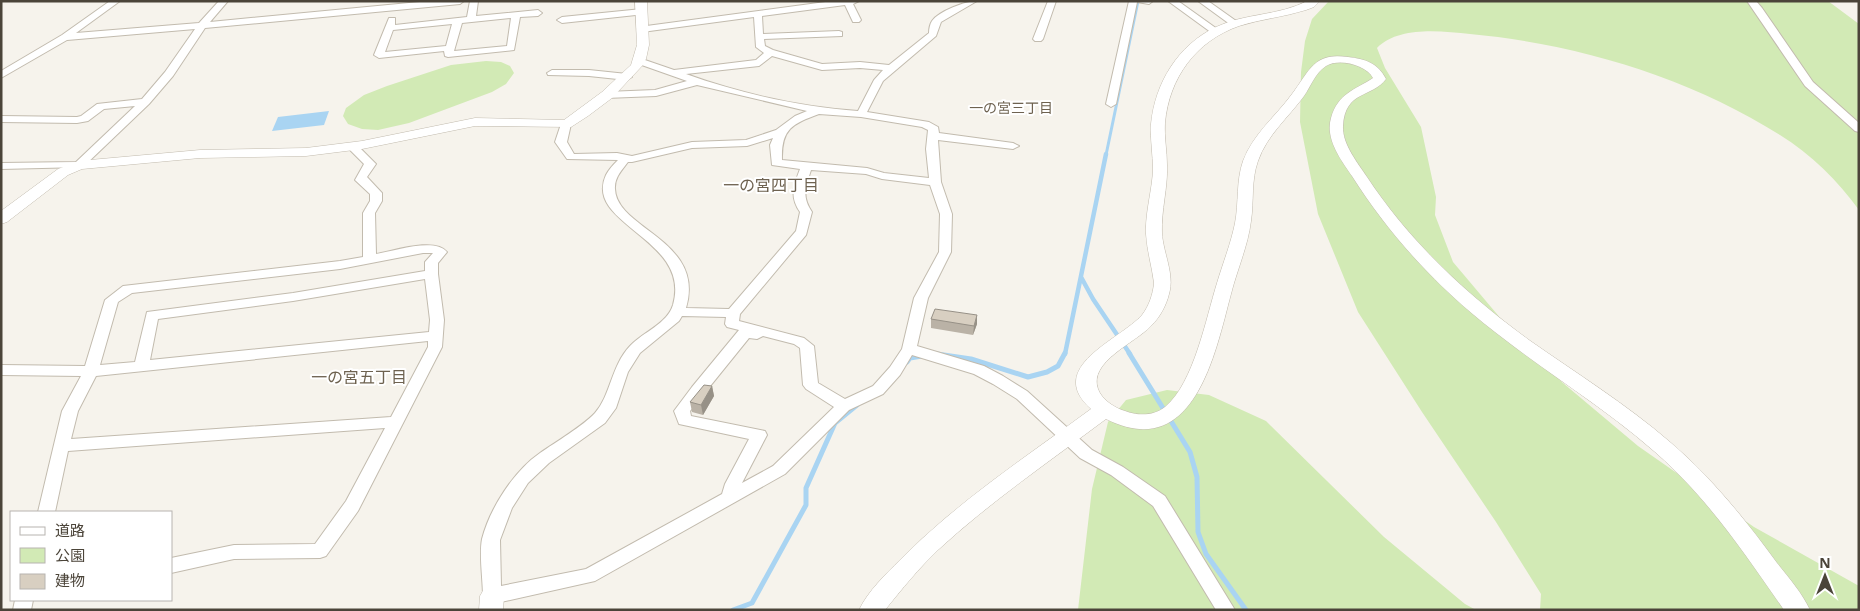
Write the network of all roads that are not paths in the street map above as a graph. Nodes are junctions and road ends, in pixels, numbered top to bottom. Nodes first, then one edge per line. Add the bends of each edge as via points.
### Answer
1 (116, 1) edge
2 (224, 1) edge
3 (460, 1) edge
4 (474, 1) edge
5 (973, 1) edge
6 (1052, 1) edge
7 (1132, 1) edge
8 (1140, 1) edge
9 (1149, 1) edge
10 (1172, 1) edge
11 (1202, 1) edge
12 (1315, 1) edge
13 (1751, 1) edge
14 (852, 2) edge
15 (397, 7) junction
16 (641, 7) edge
17 (538, 13) dead end
18 (516, 15) junction
19 (758, 15) junction
20 (471, 20) junction
21 (562, 20) dead end
22 (856, 20) dead end
23 (458, 22) junction
24 (1234, 23) junction
25 (202, 26) junction
26 (389, 28) junction
27 (642, 29) junction
28 (1215, 31) junction
29 (839, 34) dead end
30 (759, 36) junction
31 (65, 37) junction
32 (1038, 40) dead end
33 (450, 48) junction
34 (770, 52) junction
35 (639, 61) junction
36 (891, 68) junction
37 (674, 72) junction
38 (552, 73) dead end
39 (1, 75) edge
40 (627, 77) junction
41 (698, 81) junction
42 (606, 95) junction
43 (145, 102) junction
44 (1111, 104) dead end
45 (818, 111) junction
46 (861, 114) junction
47 (1, 119) edge
48 (566, 124) junction
49 (1859, 129) edge
50 (780, 132) junction
51 (934, 136) junction
52 (352, 146) junction
53 (1013, 146) dead end
54 (624, 159) junction
55 (79, 165) junction
56 (1, 166) edge
57 (806, 167) junction
58 (935, 182) junction
59 (1, 219) edge
60 (370, 259) junction
61 (431, 274) junction
62 (678, 312) junction
63 (733, 313) junction
64 (760, 332) junction
65 (436, 336) junction
66 (909, 349) junction
67 (142, 366) junction
68 (1, 370) edge
69 (91, 371) junction
70 (844, 406) junction
71 (1105, 409) junction
72 (395, 422) junction
73 (1068, 437) junction
74 (62, 446) junction
75 (730, 498) junction
76 (46, 511) edge
77 (172, 566) edge
78 (492, 603) edge
79 (871, 610) edge
80 (1226, 610) edge
81 (1798, 610) edge

1 - 31 street
2 - 25 street
3 - 15 street
4 - 20 street
5 - 36 street via 938,20 933,34
6 - 32 street
7 - 44 street
8 - 9 street
10 - 28 street
11 - 24 street
12 - 24 street via 1303,8
13 - 49 street via 1809,84
14 - 19 street
14 - 22 street
15 - 25 street
15 - 26 street
16 - 21 street
16 - 27 street
17 - 18 street
18 - 20 street
18 - 33 street via 511,48 448,54
19 - 27 street
19 - 30 street
20 - 23 street
23 - 26 street
23 - 33 street
24 - 28 street
25 - 31 street
25 - 43 street
26 - 33 street via 379,54
27 - 35 street
28 - 71 street via 1200,40 1182,59 1162,100 1158,123 1161,169 1154,229 1162,292 1154,312 1144,323 1095,361 1088,371 1089,392
29 - 30 street
30 - 34 street via 761,47
31 - 39 street
34 - 36 street via 822,67 860,65
34 - 37 street via 759,63
35 - 37 street
35 - 40 street
36 - 46 street via 879,80
37 - 41 street
38 - 40 street
40 - 42 street
41 - 42 street via 656,93
41 - 45 street
42 - 48 street
43 - 47 street via 101,106 84,119 77,120
43 - 55 street
45 - 46 street
45 - 50 street via 799,118
46 - 51 street via 925,124 934,129
48 - 52 street via 475,122
48 - 54 street via 561,142 571,157 617,156
50 - 54 street via 747,142 692,145
50 - 57 street via 776,163
51 - 53 street
51 - 58 street
52 - 55 street via 284,154 200,154
52 - 60 street via 370,164 360,180 376,193 376,201 369,213
54 - 62 street via 615,168 610,181 611,200 618,212 668,254 677,269 683,288
55 - 56 street
55 - 59 street via 63,172
57 - 58 street via 868,171 882,176
57 - 63 street via 797,195 806,212 802,232
58 - 66 street via 946,214 945,252 921,298
60 - 61 street via 434,249 441,252 432,262
60 - 69 street via 128,289 112,300
61 - 65 street
61 - 67 street via 293,297 152,315
62 - 63 street
62 - 78 street via 635,350 621,371 608,408 599,419 522,479 504,506 491,540
63 - 64 street via 732,324
64 - 70 street via 800,341 807,346 811,385
64 - 75 street via 745,333 682,411 685,420 759,435 732,484
65 - 67 street
65 - 72 street via 435,347
66 - 70 street via 878,390
66 - 73 street via 979,370 998,380 1022,395
67 - 69 street
68 - 69 street
69 - 74 street via 70,410
70 - 75 street via 779,470
71 - 73 street
71 - 81 street via 1126,419 1143,421 1169,415 1177,407 1203,359 1242,224 1247,174 1253,155 1265,134 1319,66 1334,60 1356,62 1374,69 1380,79 1357,91 1342,106 1337,137 1367,189 1391,222 1433,270 1455,289 1501,327 1628,418 1684,466 1735,524
72 - 74 street
72 - 77 street via 352,506 320,551 234,552
73 - 79 street via 930,544
73 - 80 street via 1086,454 1117,470 1159,501
74 - 76 street
75 - 78 street via 589,576

